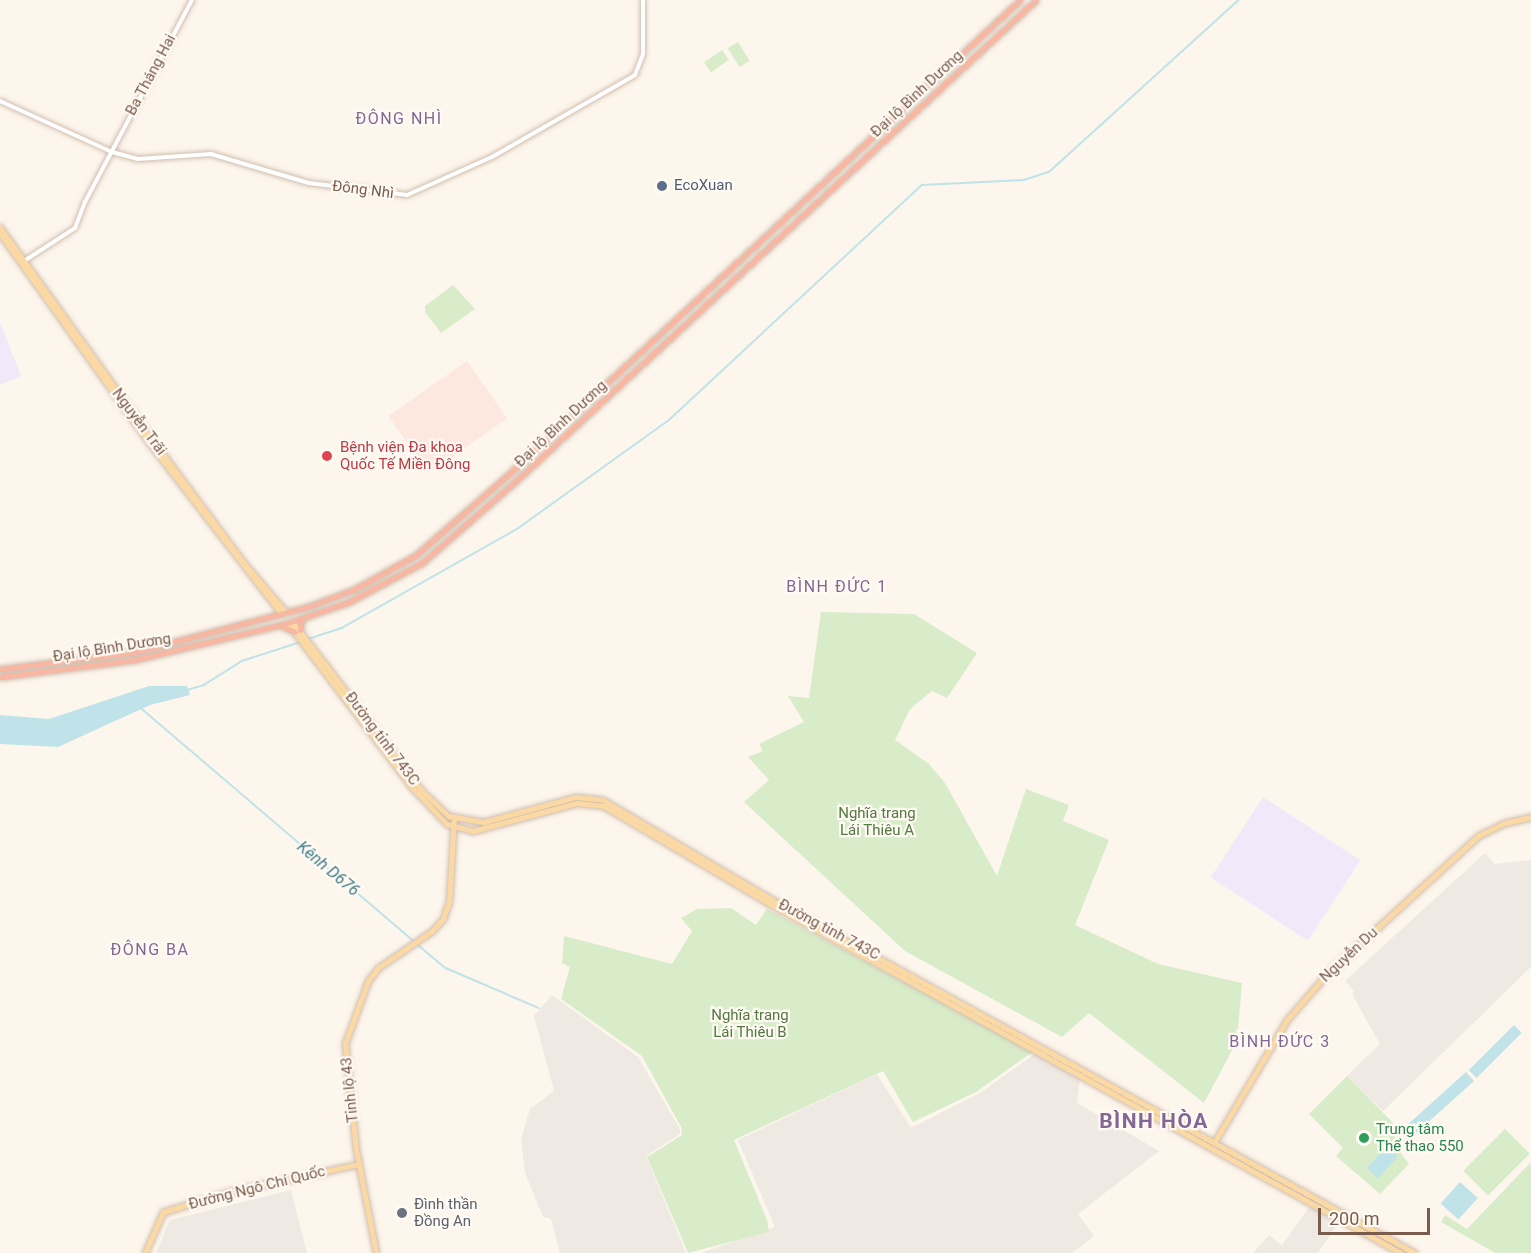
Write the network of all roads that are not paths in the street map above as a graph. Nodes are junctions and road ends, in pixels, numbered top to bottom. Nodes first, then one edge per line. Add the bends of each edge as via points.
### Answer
1 (192, 0) edge
2 (644, 0) edge
3 (1020, 0) edge
4 (1036, 0) edge
5 (0, 101) edge
6 (112, 152) junction
7 (0, 227) edge
8 (0, 233) edge
9 (22, 262) junction
10 (699, 299) junction
11 (706, 306) junction
12 (616, 375) junction
13 (625, 382) junction
14 (283, 612) junction
15 (302, 619) junction
16 (291, 622) junction
17 (280, 625) junction
18 (297, 631) junction
19 (0, 669) edge
20 (0, 677) edge
21 (353, 704) junction
22 (1531, 817) edge
23 (454, 818) junction
24 (453, 828) junction
25 (730, 878) junction
26 (1213, 1144) junction
27 (359, 1164) junction
28 (1317, 1199) junction
29 (1314, 1204) junction
30 (1404, 1246) junction
31 (145, 1253) edge
32 (376, 1253) edge
33 (1401, 1253) edge
34 (1415, 1253) edge

1 - 6 street, Ba Tháng Hai
2 - 6 street, Đông Nhì via 643,54 636,75 537,133 418,192 399,195 309,183 211,154 138,159
3 - 10 highway, Đại lộ Bình Dương
4 - 11 highway, Đại lộ Bình Dương
5 - 6 street, Đông Nhì
6 - 9 street, Ba Tháng Hai via 73,230
7 - 9 main road, Nguyễn Trãi
8 - 9 main road, Nguyễn Trãi
9 - 14 main road, Nguyễn Trãi via 169,465
10 - 11 highway
10 - 12 highway, Đại lộ Bình Dương
11 - 13 highway, Đại lộ Bình Dương
12 - 13 highway
12 - 14 highway, Đại lộ Bình Dương via 416,555 340,596
13 - 15 highway, Đại lộ Bình Dương via 422,563 349,602
14 - 16 highway
14 - 19 highway, Đại lộ Bình Dương via 135,651
15 - 16 highway, Đại lộ Bình Dương
15 - 18 highway
16 - 17 highway, Đại lộ Bình Dương
16 - 18 main road, Đường tỉnh 743C
17 - 18 highway
17 - 20 highway, Đại lộ Bình Dương via 134,660
18 - 21 main road, Đường tỉnh 743C
21 - 23 main road, Đường tỉnh 743C via 436,807
21 - 24 main road, Đường tỉnh 743C via 428,806
22 - 26 main road, Nguyễn Du via 1505,823 1478,836 1327,974 1287,1020
23 - 24 main road
23 - 25 main road, Đường tỉnh 743C via 494,821 576,796 595,798 626,812
24 - 25 main road, Đường tỉnh 743C via 484,829 577,802 596,804
24 - 27 main road, Tỉnh lộ 43 via 449,902 432,931 378,968 366,984 345,1044
25 - 26 main road, Đường tỉnh 743C
26 - 28 main road, Đường tỉnh 743C
26 - 29 main road, Đường tỉnh 743C
27 - 31 main road, Đường Ngô Chí Quốc via 233,1191 163,1212
27 - 32 main road, Tỉnh lộ 43
28 - 29 main road
28 - 30 main road, Đường tỉnh 743C
29 - 33 main road, Đường tỉnh 743C
30 - 33 main road
30 - 34 main road, Đường tỉnh 743C

